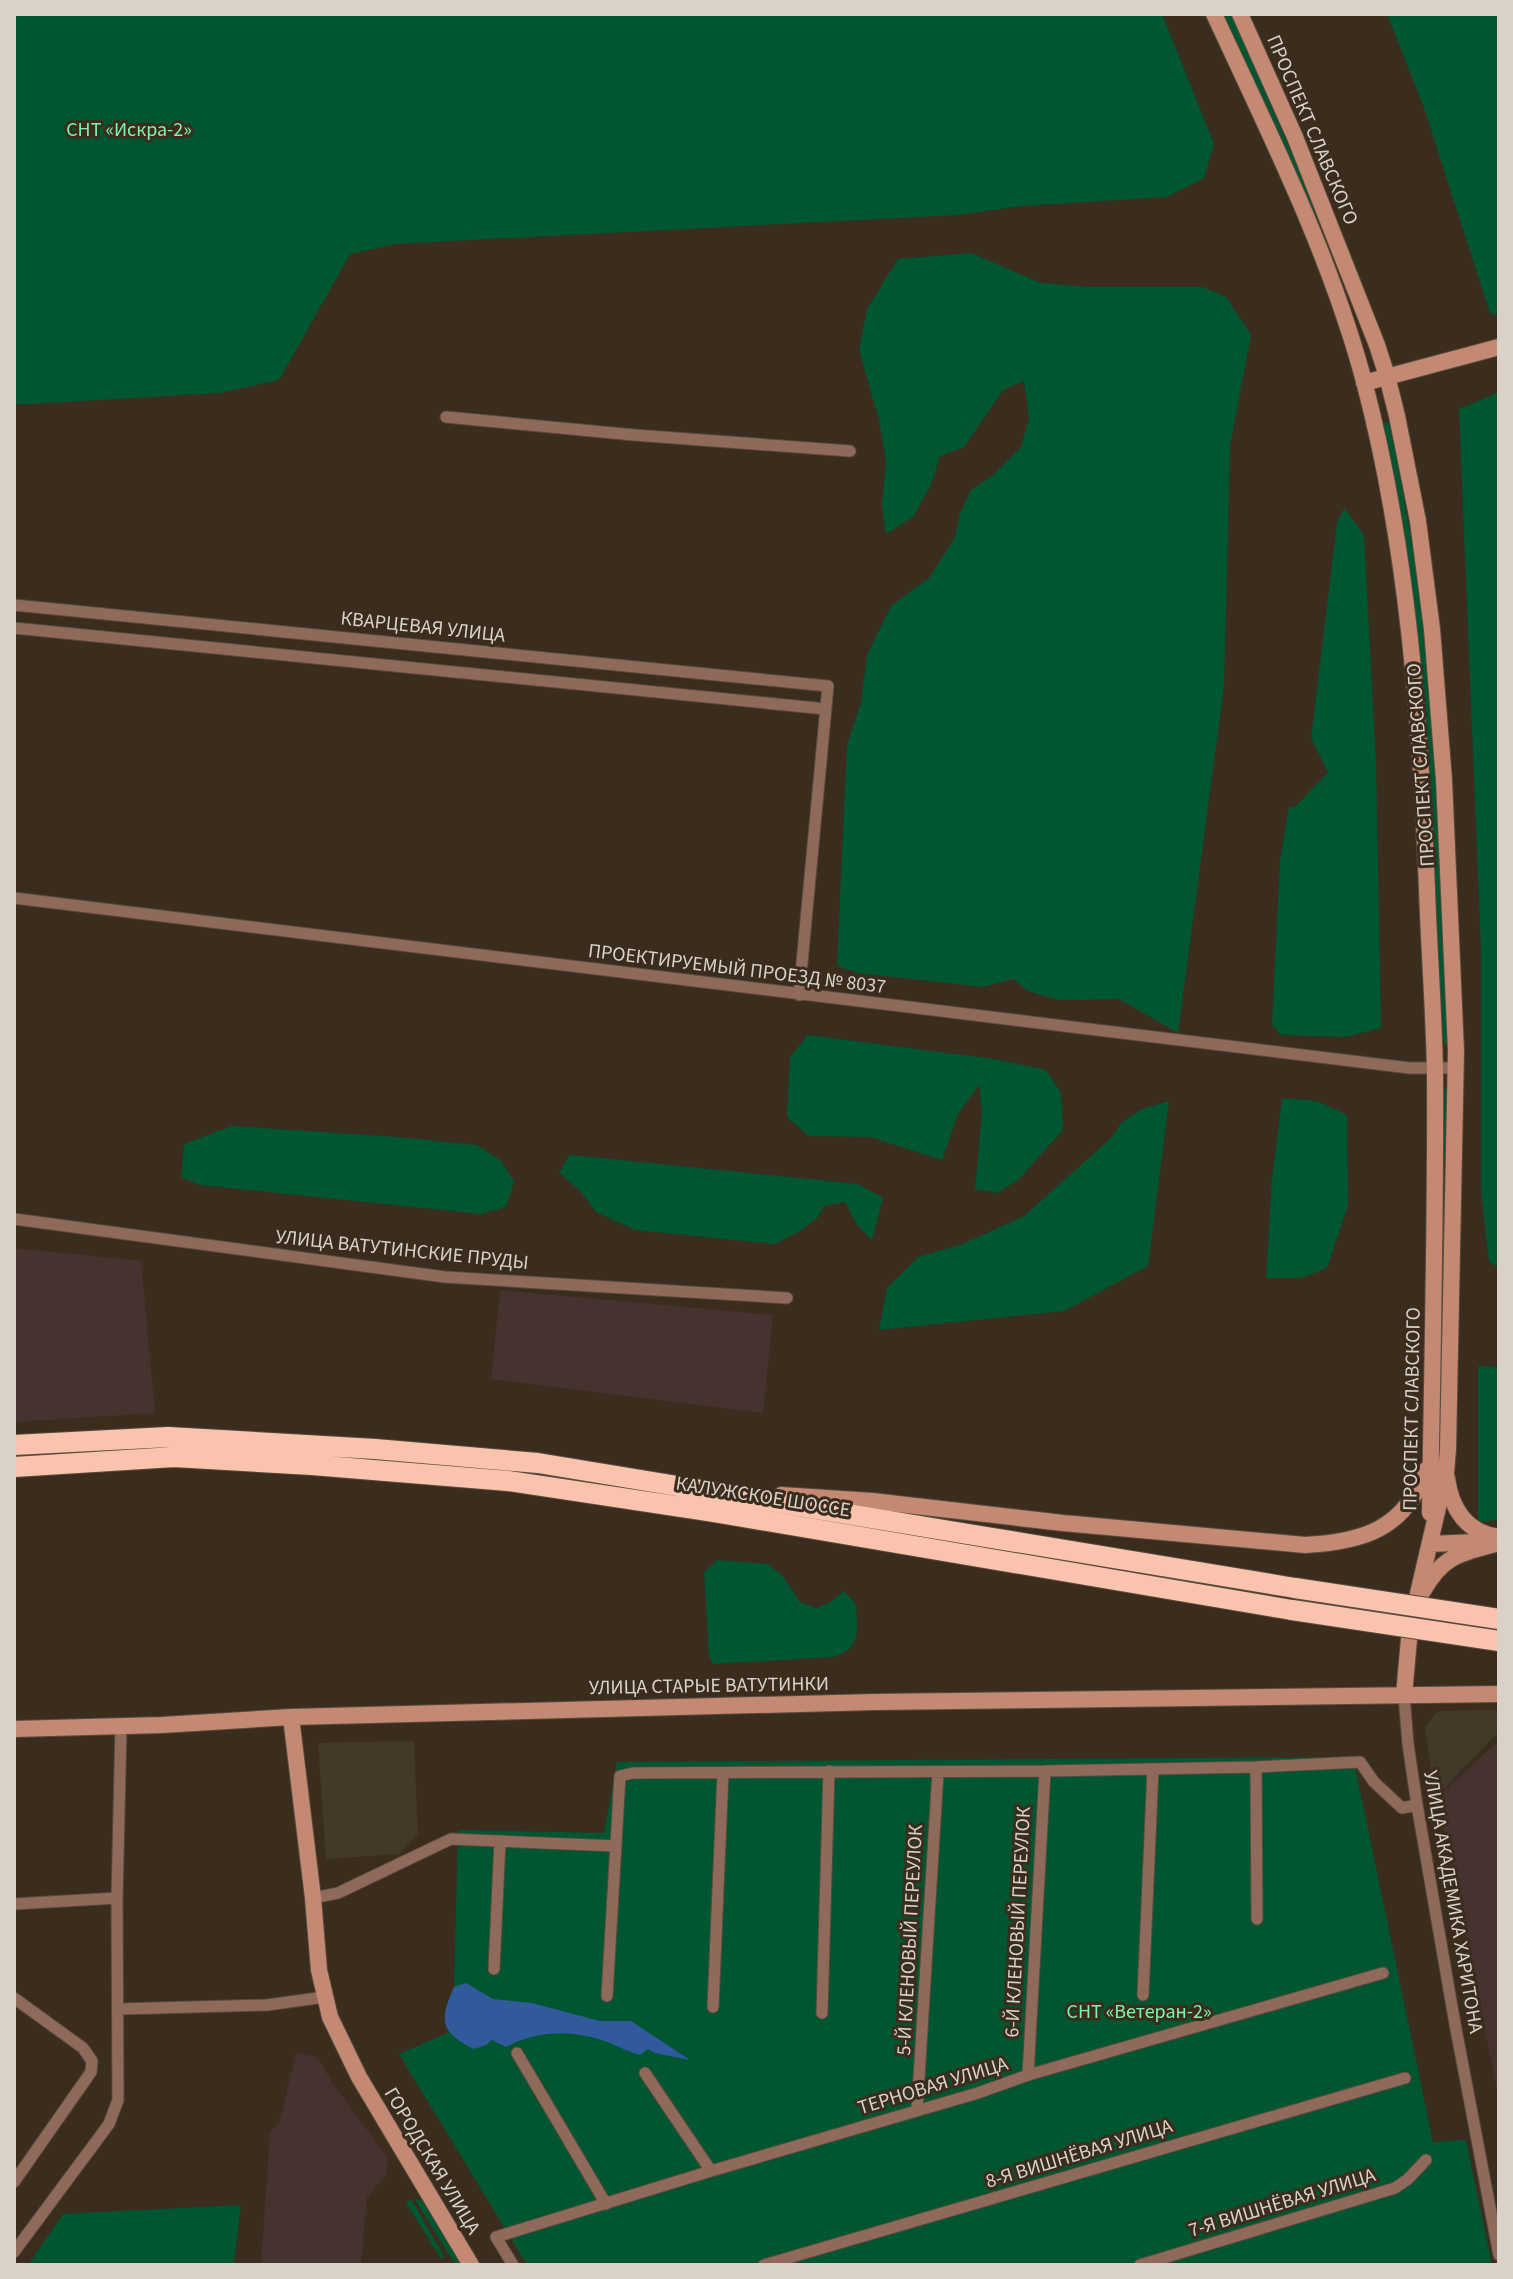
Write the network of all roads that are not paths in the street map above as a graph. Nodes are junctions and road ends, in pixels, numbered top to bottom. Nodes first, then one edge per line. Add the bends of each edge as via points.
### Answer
1 (1214, 14) edge
2 (1240, 14) edge
3 (1377, 345) junction
4 (1499, 347) edge
5 (1423, 368) junction
6 (1387, 376) junction
7 (1364, 383) junction
8 (1397, 416) junction
9 (446, 417) dead end
10 (850, 451) dead end
11 (14, 605) edge
12 (14, 628) edge
13 (826, 709) junction
14 (14, 898) edge
15 (799, 995) junction
16 (1435, 1068) junction
17 (1456, 1068) junction
18 (14, 1219) edge
19 (787, 1298) dead end
20 (14, 1445) edge
21 (1431, 1458) junction
22 (14, 1467) edge
23 (1446, 1473) junction
24 (712, 1490) junction
25 (1499, 1540) edge
26 (1430, 1544) junction
27 (1416, 1603) junction
28 (1499, 1619) edge
29 (1499, 1641) edge
30 (1499, 1694) edge
31 (1404, 1695) junction
32 (291, 1717) junction
33 (121, 1726) junction
34 (14, 1729) edge
35 (1256, 1767) junction
36 (1153, 1769) junction
37 (829, 1771) junction
38 (1045, 1771) junction
39 (938, 1772) junction
40 (723, 1773) junction
41 (1417, 1805) junction
42 (500, 1841) junction
43 (616, 1846) junction
44 (117, 1898) junction
45 (313, 1898) junction
46 (14, 1904) edge
47 (1257, 1919) dead end
48 (494, 1969) dead end
49 (1383, 1973) dead end
50 (1143, 1995) dead end
51 (607, 1996) dead end
52 (325, 1997) junction
53 (14, 1998) edge
54 (713, 2007) dead end
55 (119, 2009) junction
56 (822, 2013) dead end
57 (517, 2053) dead end
58 (645, 2073) dead end
59 (1028, 2075) junction
60 (1405, 2078) dead end
61 (917, 2110) junction
62 (1426, 2160) dead end
63 (711, 2171) junction
64 (14, 2182) edge
65 (606, 2204) junction
66 (14, 2252) edge
67 (1499, 2255) edge
68 (471, 2265) edge
69 (513, 2265) edge
70 (764, 2265) edge
71 (1140, 2265) edge

1 - 7 main road, ПРОСПЕКТ СЛАВСКОГО via 1315,237
2 - 3 main road, ПРОСПЕКТ СЛАВСКОГО
3 - 5 main road via 1398,367
3 - 6 main road, ПРОСПЕКТ СЛАВСКОГО
4 - 5 main road
5 - 6 main road
5 - 8 main road via 1399,389
6 - 7 main road
6 - 8 main road, ПРОСПЕКТ СЛАВСКОГО
7 - 16 main road, ПРОСПЕКТ СЛАВСКОГО via 1395,521 1410,630
8 - 17 main road, ПРОСПЕКТ СЛАВСКОГО via 1432,629
9 - 10 street
11 - 13 street, КВАРЦЕВАЯ УЛИЦА via 828,686
12 - 13 street, КВАРЦЕВАЯ УЛИЦА
13 - 15 street
14 - 15 street, ПРОЕКТИРУЕМЫЙ ПРОЕЗД № 8037
15 - 16 street, ПРОЕКТИРУЕМЫЙ ПРОЕЗД № 8037
16 - 17 street, ПРОЕКТИРУЕМЫЙ ПРОЕЗД № 8037
16 - 21 main road, ПРОСПЕКТ СЛАВСКОГО
17 - 23 main road, ПРОСПЕКТ СЛАВСКОГО
18 - 19 street, УЛИЦА ВАТУТИНСКИЕ ПРУДЫ via 445,1277
20 - 24 highway, КАЛУЖСКОЕ ШОССЕ via 168,1437 348,1447 538,1463
21 - 24 main road via 1411,1503 1380,1529 1336,1543 1305,1545
21 - 26 main road, ПРОСПЕКТ СЛАВСКОГО
22 - 29 highway, КАЛУЖСКОЕ ШОССЕ, bridge via 174,1457 508,1481
23 - 25 main road via 1462,1519
23 - 26 main road, ПРОСПЕКТ СЛАВСКОГО
24 - 28 highway, КАЛУЖСКОЕ ШОССЕ, bridge
25 - 26 main road
25 - 27 main road via 1442,1564
26 - 27 main road, ПРОСПЕКТ СЛАВСКОГО
27 - 31 main road, ПРОСПЕКТ СЛАВСКОГО
30 - 31 main road
31 - 32 main road, УЛИЦА СТАРЫЕ ВАТУТИНКИ
31 - 41 street, УЛИЦА АКАДЕМИКА ХАРИТОНА
32 - 33 main road, УЛИЦА СТАРЫЕ ВАТУТИНКИ
32 - 45 main road, ГОРОДСКАЯ УЛИЦА
33 - 34 main road, УЛИЦА СТАРЫЕ ВАТУТИНКИ
33 - 44 street
35 - 36 street
35 - 41 street via 1360,1762 1394,1802 1402,1808
35 - 47 street
36 - 38 street
36 - 50 street
37 - 39 street
37 - 40 street
37 - 56 street
38 - 39 street
38 - 59 street, 6-Й КЛЕНОВЫЙ ПЕРЕУЛОК
39 - 61 street, 5-Й КЛЕНОВЫЙ ПЕРЕУЛОК
40 - 43 street via 620,1776
40 - 54 street
41 - 67 street, УЛИЦА АКАДЕМИКА ХАРИТОНА
42 - 43 street
42 - 45 street via 451,1839 338,1893
42 - 48 street
43 - 51 street
44 - 46 street
44 - 55 street
45 - 52 main road, ГОРОДСКАЯ УЛИЦА
49 - 59 street, ТЕРНОВАЯ УЛИЦА
52 - 55 street via 267,2005
52 - 68 main road, ГОРОДСКАЯ УЛИЦА via 359,2077
53 - 64 street via 83,2048 92,2061 91,2072
55 - 66 street via 118,2100 109,2124
57 - 65 street
58 - 63 street
59 - 61 street, ТЕРНОВАЯ УЛИЦА
60 - 70 street, 8-Я ВИШНЁВАЯ УЛИЦА
61 - 63 street, ТЕРНОВАЯ УЛИЦА
62 - 71 street, 7-Я ВИШНЁВАЯ УЛИЦА via 1395,2188
63 - 65 street, ТЕРНОВАЯ УЛИЦА
65 - 69 street, ТЕРНОВАЯ УЛИЦА via 496,2237

